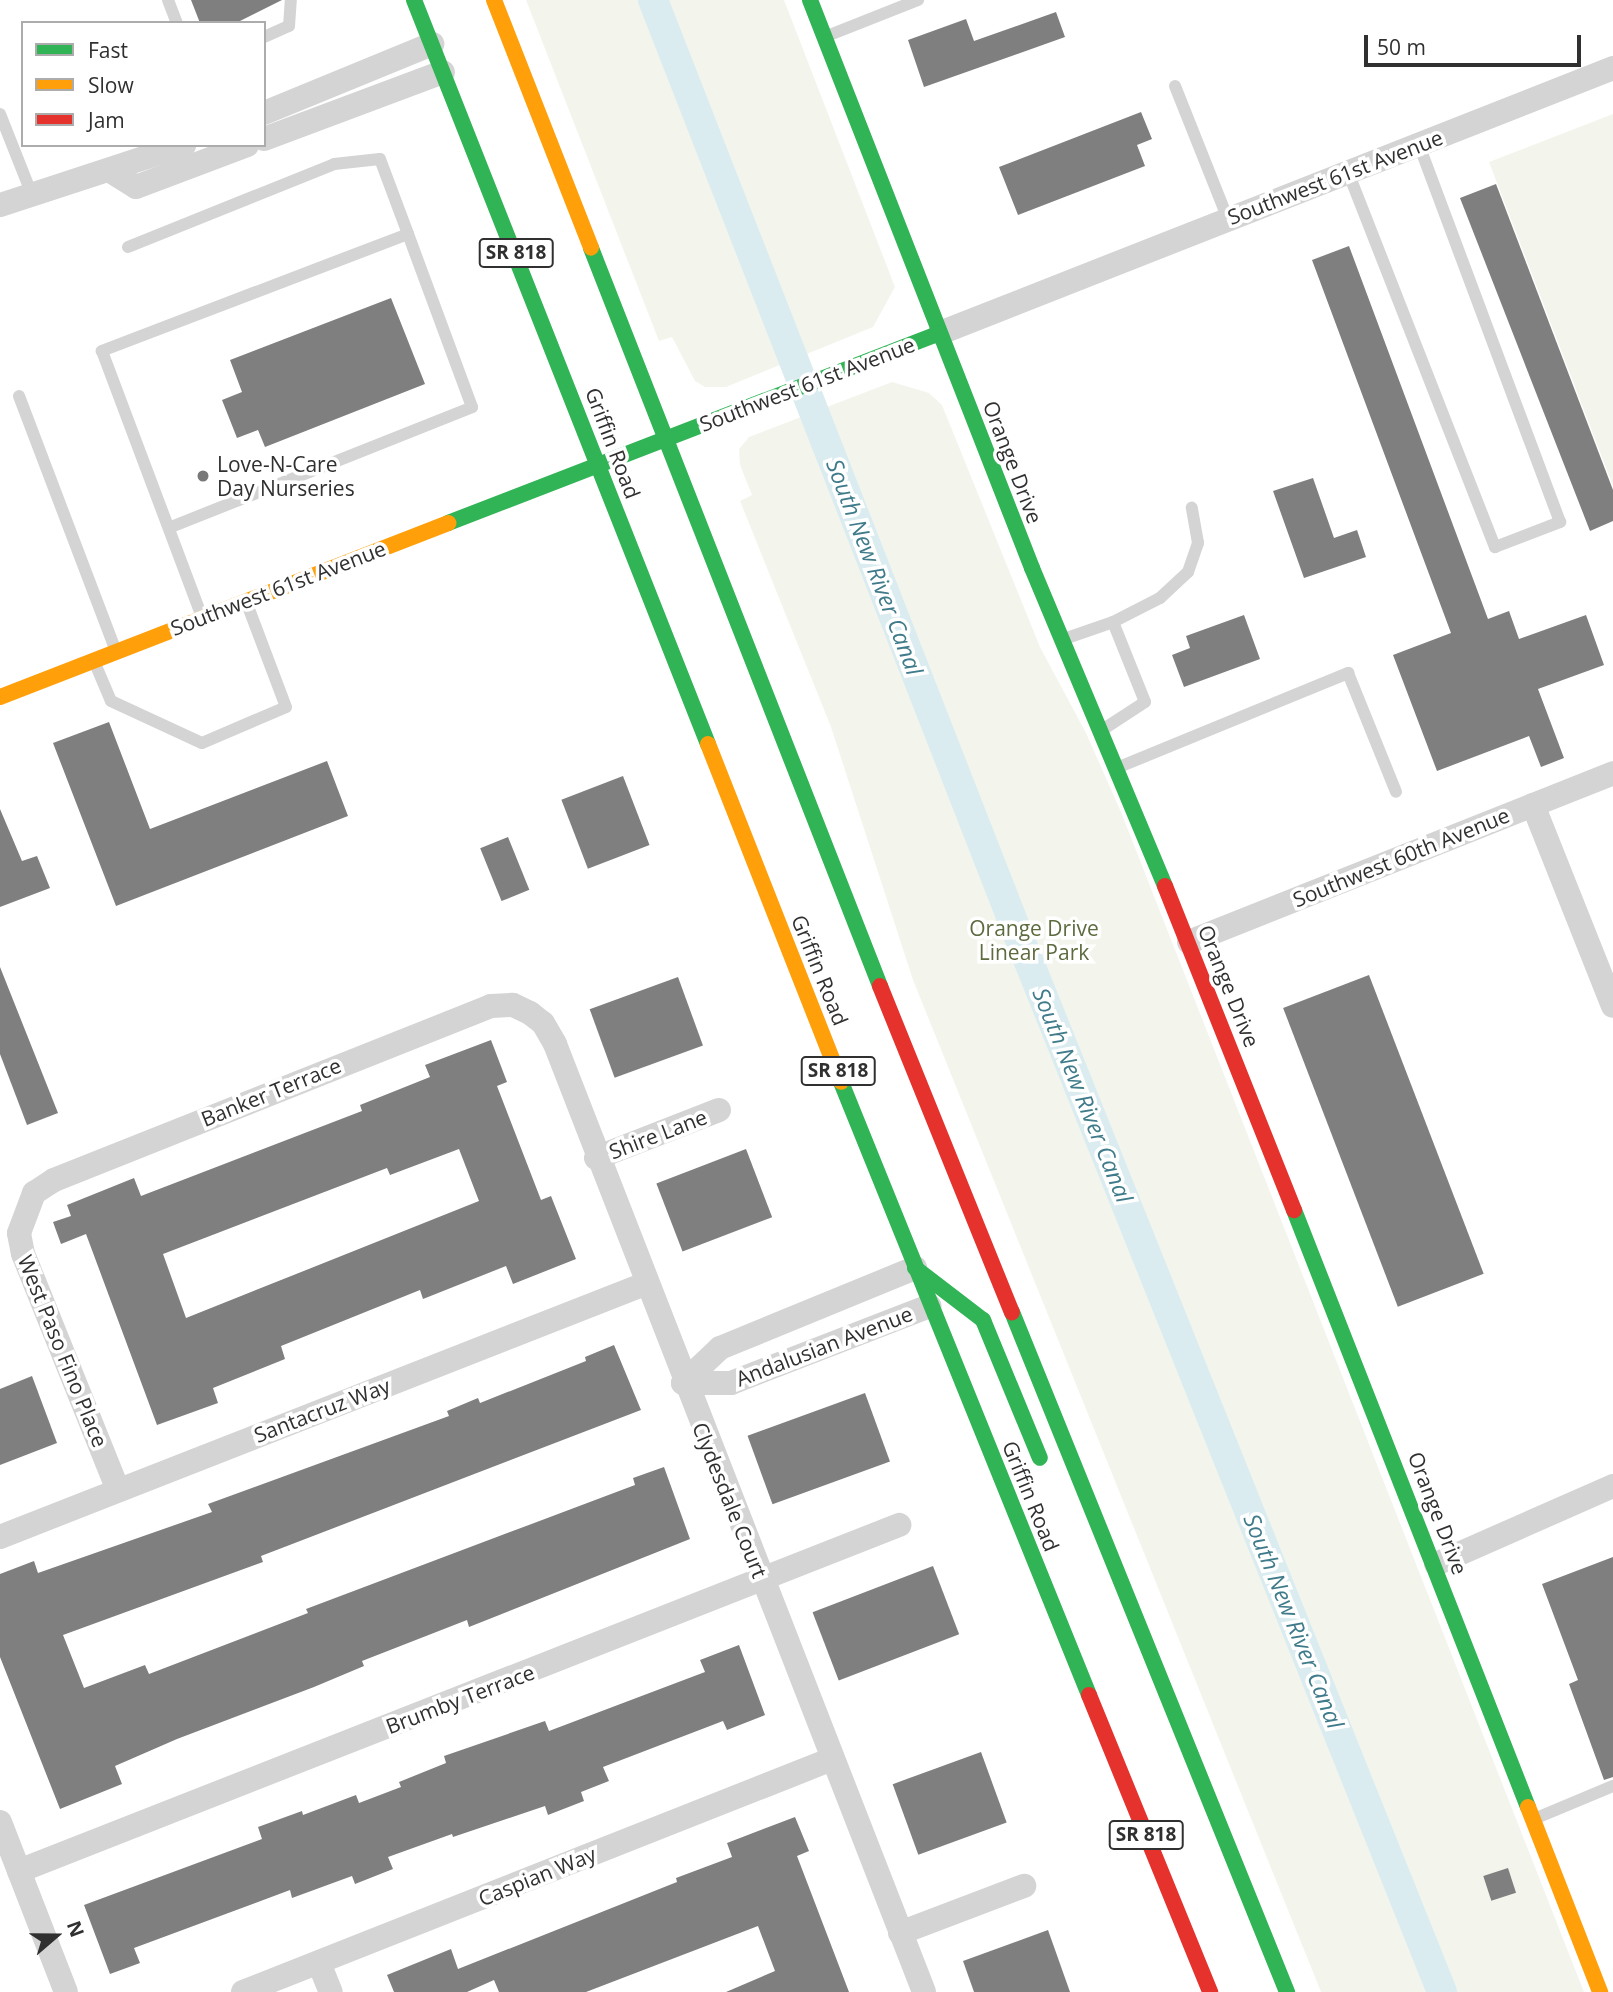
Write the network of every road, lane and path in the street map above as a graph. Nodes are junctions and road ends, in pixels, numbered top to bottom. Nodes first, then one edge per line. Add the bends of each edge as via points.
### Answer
1 (168, 0) edge
2 (291, 0) edge
3 (414, 0) edge
4 (494, 0) edge
5 (810, 0) edge
6 (918, 0) edge
7 (176, 21) edge
8 (266, 36) edge
9 (823, 37) junction
10 (432, 44) junction
11 (1613, 68) edge
12 (443, 72) junction
13 (1175, 86) dead end
14 (266, 112) edge
15 (0, 114) edge
16 (266, 138) edge
17 (1419, 144) junction
18 (179, 147) edge
19 (242, 147) edge
20 (112, 172) junction
21 (1348, 172) junction
22 (32, 195) junction
23 (0, 205) edge
24 (1228, 219) junction
25 (408, 234) junction
26 (128, 247) dead end
27 (940, 333) junction
28 (19, 396) dead end
29 (666, 438) junction
30 (598, 463) junction
31 (1192, 508) dead end
32 (170, 527) junction
33 (245, 600) junction
34 (202, 617) junction
35 (1113, 622) junction
36 (1062, 639) junction
37 (116, 651) junction
38 (93, 660) junction
39 (0, 697) edge
40 (1102, 730) junction
41 (1118, 767) junction
42 (1613, 773) edge
43 (1396, 792) dead end
44 (1533, 805) junction
45 (1189, 942) junction
46 (1613, 1006) edge
47 (530, 1013) joint
48 (719, 1110) dead end
49 (596, 1158) junction
50 (25, 1211) joint
51 (915, 1268) junction
52 (645, 1284) junction
53 (930, 1306) junction
54 (683, 1383) junction
55 (1045, 1469) dead end
56 (1613, 1486) edge
57 (118, 1490) junction
58 (900, 1525) dead end
59 (0, 1537) edge
60 (1436, 1564) junction
61 (762, 1581) junction
62 (1108, 1600) dead end
63 (1127, 1604) junction
64 (832, 1759) junction
65 (1613, 1786) edge
66 (1534, 1819) junction
67 (0, 1822) edge
68 (19, 1871) junction
69 (1024, 1886) dead end
70 (900, 1933) junction
71 (319, 1963) junction
72 (66, 1992) edge
73 (243, 1992) edge
74 (331, 1992) edge
75 (924, 1992) edge
76 (1210, 1992) edge
77 (1287, 1992) edge
78 (1600, 1992) edge

1 - 7 lane
2 - 8 lane via 289,26
3 - 10 main road, Griffin Road / SR 818
4 - 29 main road, SR 818
5 - 9 main road, Orange Drive
6 - 9 lane
9 - 27 main road, Orange Drive
10 - 12 main road, Griffin Road / SR 818
10 - 14 street
11 - 17 street, Southwest 61st Avenue
12 - 16 street
12 - 30 main road, Griffin Road / SR 818
13 - 24 lane
15 - 22 lane
17 - 21 street, Southwest 61st Avenue
17 - 21 lane via 1560,522 1495,547
18 - 20 street
19 - 20 street via 136,187
20 - 22 street
21 - 24 street, Southwest 61st Avenue
22 - 23 street
24 - 27 street, Southwest 61st Avenue
25 - 26 lane via 380,159 334,164
25 - 32 lane via 472,408
25 - 32 lane via 102,351
27 - 29 main road, Southwest 61st Avenue
27 - 36 main road, Orange Drive
28 - 37 lane
29 - 30 main road, Southwest 61st Avenue
29 - 63 main road, SR 818
30 - 33 main road, Southwest 61st Avenue
30 - 51 main road, Griffin Road / SR 818
31 - 35 lane via 1198,543 1188,572 1160,598
32 - 34 lane
33 - 34 main road, Southwest 61st Avenue
33 - 38 lane via 286,707 202,743 111,701
34 - 37 main road, Southwest 61st Avenue
35 - 36 lane
35 - 40 lane via 1145,702
36 - 40 main road, Orange Drive
37 - 38 main road, Southwest 61st Avenue
38 - 39 main road, Southwest 61st Avenue
40 - 41 main road, Orange Drive
41 - 43 lane via 1348,673
41 - 45 main road, Orange Drive
42 - 44 street, Southwest 60th Avenue
44 - 45 street, Southwest 60th Avenue
44 - 46 street
45 - 60 main road, Orange Drive
47 - 49 street, Clydesdale Court via 543,1023 555,1044
47 - 50 street, Banker Terrace via 513,1005 491,1006 448,1021 54,1180 33,1193
48 - 49 street, Shire Lane
49 - 52 street, Clydesdale Court
50 - 57 street, West Paso Fino Place via 19,1233 23,1254
51 - 53 main road, Griffin Road / SR 818
51 - 54 street, Andalusian Avenue via 720,1348
51 - 55 main road via 983,1320
52 - 54 street, Clydesdale Court
52 - 57 street, Santacruz Way
53 - 54 street, Andalusian Avenue via 731,1383
53 - 76 main road, Griffin Road / SR 818
54 - 61 street, Clydesdale Court
56 - 60 street
57 - 59 street, Santacruz Way
58 - 61 street, Brumby Terrace
60 - 66 main road, Orange Drive
61 - 64 street, Clydesdale Court
61 - 68 street, Brumby Terrace
62 - 63 main road
63 - 77 main road, SR 818
64 - 70 street, Clydesdale Court
64 - 71 street, Caspian Way
65 - 66 lane
66 - 78 main road, Orange Drive
67 - 68 street
68 - 72 street
69 - 70 street
70 - 75 street, Clydesdale Court
71 - 73 street, Caspian Way
71 - 74 street

